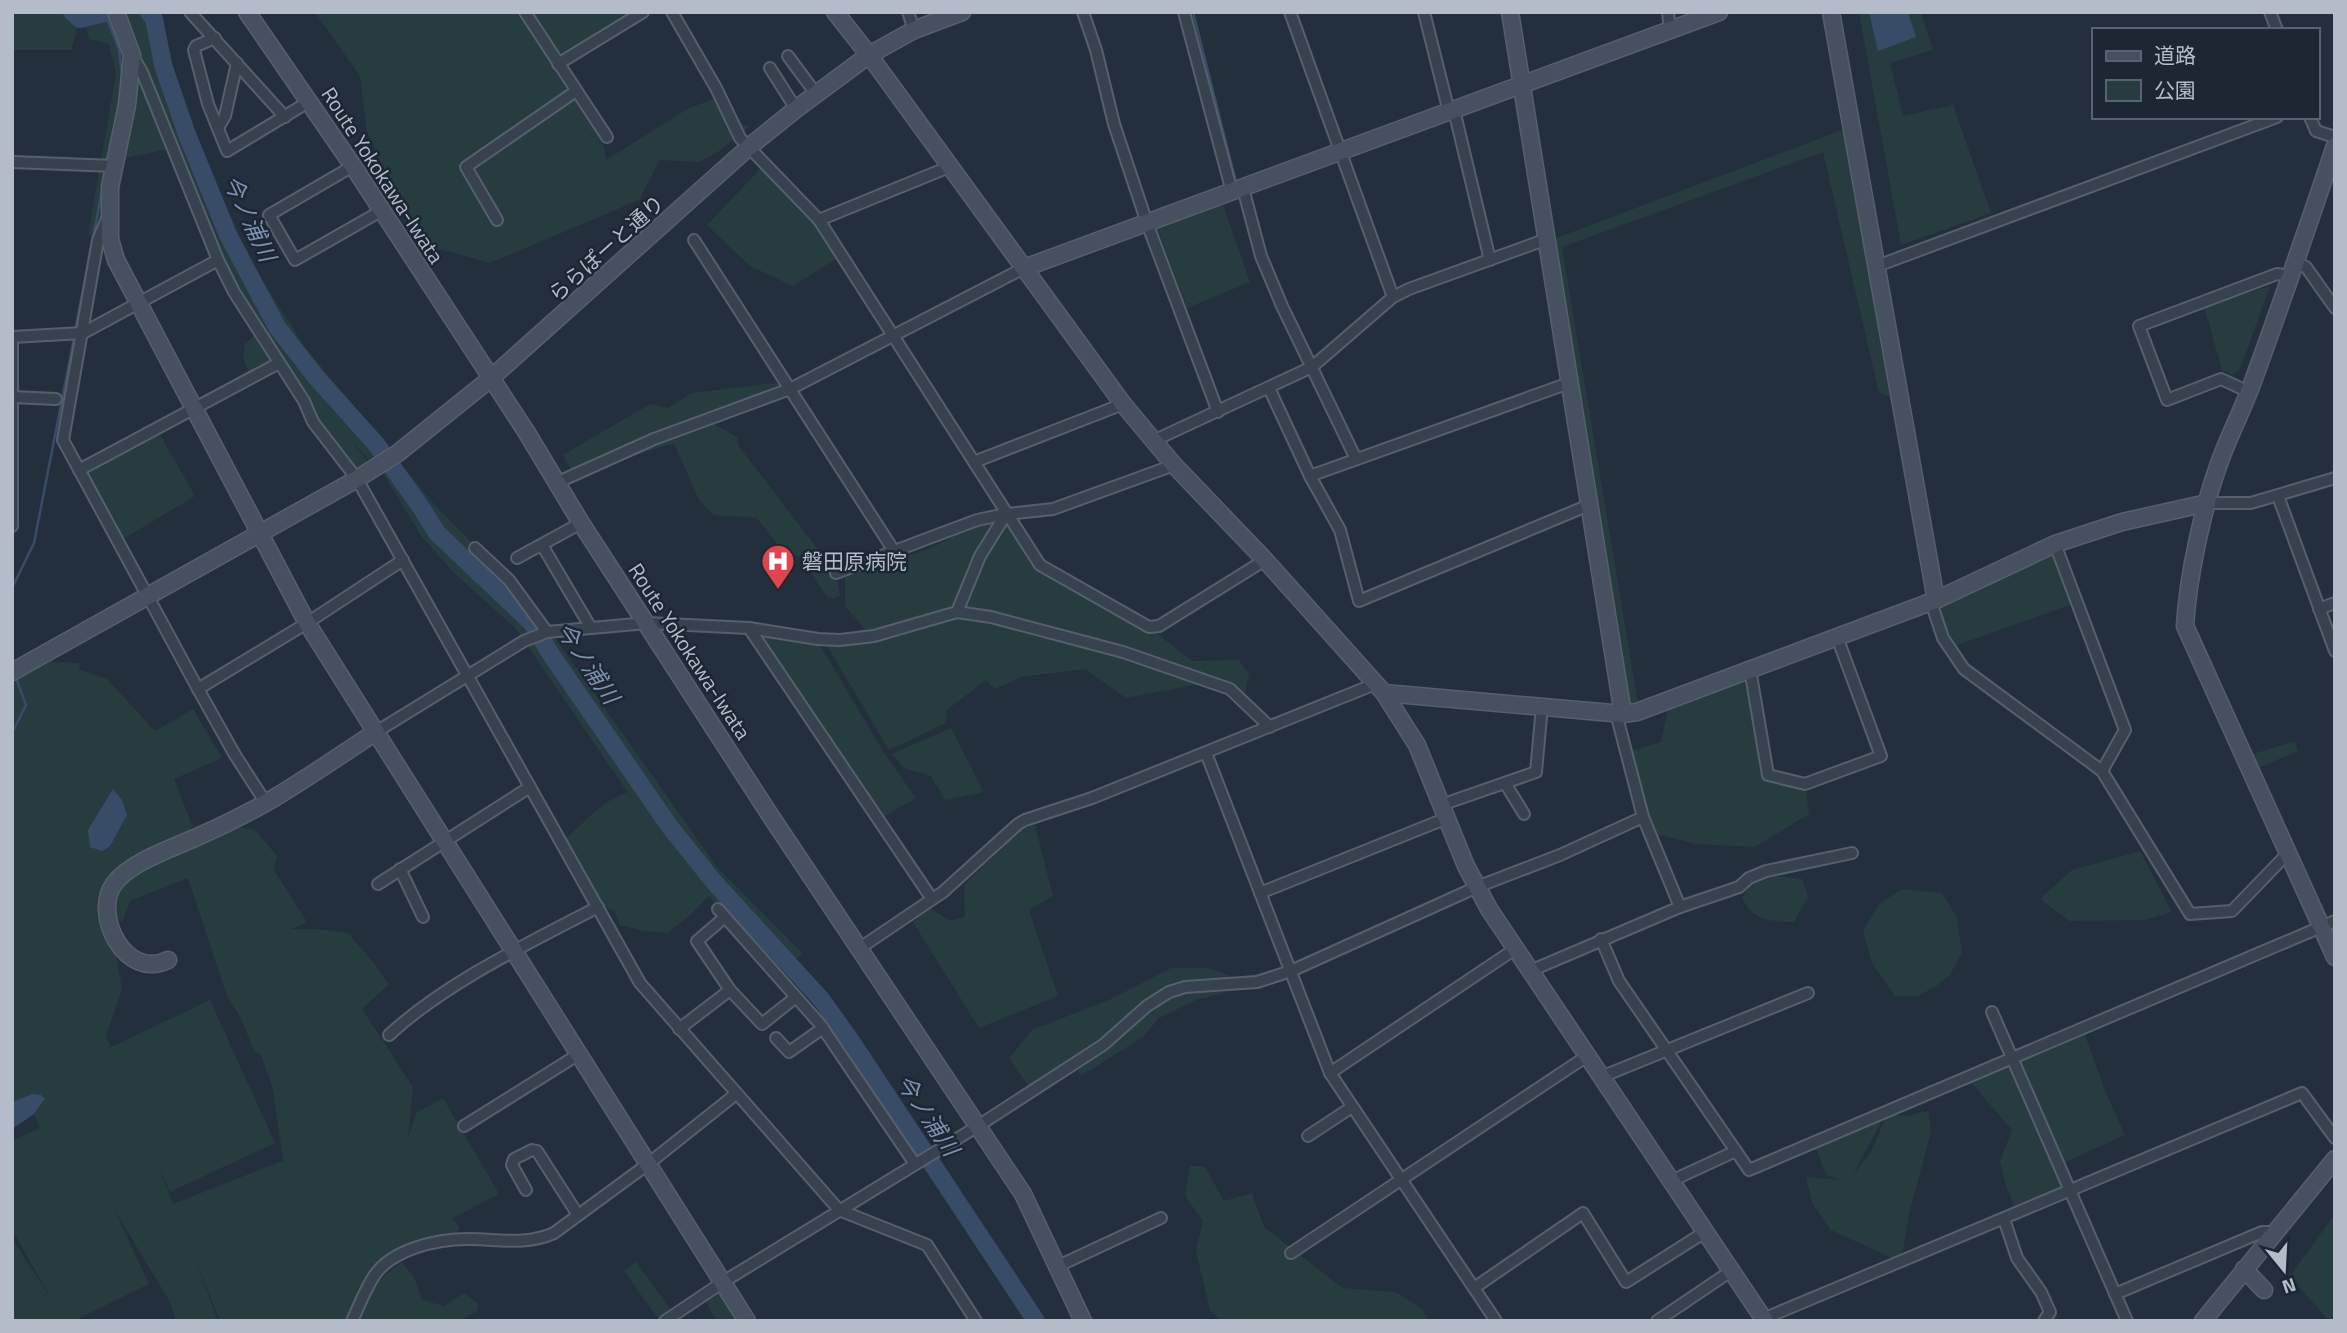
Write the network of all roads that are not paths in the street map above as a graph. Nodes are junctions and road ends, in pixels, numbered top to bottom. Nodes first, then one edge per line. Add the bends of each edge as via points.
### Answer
1 (190, 12) edge
2 (247, 12) edge
3 (525, 12) edge
4 (643, 12) edge
5 (672, 12) edge
6 (835, 12) edge
7 (908, 12) edge
8 (962, 12) edge
9 (1083, 12) edge
10 (1184, 12) edge
11 (1290, 12) edge
12 (1424, 12) edge
13 (1510, 12) edge
14 (1668, 12) edge
15 (1719, 12) edge
16 (1831, 12) edge
17 (118, 19) edge
18 (914, 30) junction
19 (1670, 30) junction
20 (215, 38) junction
21 (132, 55) junction
22 (869, 55) junction
23 (788, 56) dead end
24 (237, 63) junction
25 (558, 64) junction
26 (770, 68) dead end
27 (1522, 86) junction
28 (576, 91) junction
29 (816, 94) junction
30 (310, 102) junction
31 (796, 109) junction
32 (1452, 111) junction
33 (285, 117) junction
34 (2272, 119) edge
35 (2311, 119) edge
36 (218, 128) junction
37 (607, 137) dead end
38 (2335, 137) edge
39 (2335, 146) edge
40 (749, 147) junction
41 (1341, 152) junction
42 (12, 162) edge
43 (115, 166) junction
44 (353, 166) junction
45 (948, 167) junction
46 (1237, 190) junction
47 (381, 211) junction
48 (109, 213) junction
49 (819, 219) junction
50 (498, 220) dead end
51 (1147, 223) junction
52 (1547, 239) junction
53 (694, 240) dead end
54 (1490, 260) junction
55 (218, 261) junction
56 (1877, 266) junction
57 (1024, 268) junction
58 (2294, 269) junction
59 (1393, 297) junction
60 (137, 302) junction
61 (2335, 308) edge
62 (83, 333) junction
63 (893, 334) junction
64 (12, 337) edge
65 (279, 363) junction
66 (1312, 367) junction
67 (490, 379) junction
68 (1569, 383) junction
69 (1269, 388) junction
70 (790, 389) junction
71 (2249, 392) junction
72 (12, 397) edge
73 (56, 399) dead end
74 (1123, 404) junction
75 (194, 408) junction
76 (1218, 412) junction
77 (1153, 441) junction
78 (1356, 459) junction
79 (974, 462) junction
80 (1174, 465) junction
81 (79, 470) junction
82 (1310, 476) junction
83 (2335, 478) edge
84 (356, 479) junction
85 (556, 483) junction
86 (2278, 496) junction
87 (2207, 503) junction
88 (1589, 505) junction
89 (12, 506) edge
90 (1006, 514) junction
91 (581, 523) junction
92 (12, 526) edge
93 (260, 532) junction
94 (2055, 544) junction
95 (542, 545) junction
96 (475, 548) dead end
97 (894, 551) junction
98 (517, 558) dead end
99 (403, 560) junction
100 (1265, 560) junction
101 (835, 573) dead end
102 (148, 595) junction
103 (1934, 601) junction
104 (2335, 603) edge
105 (2319, 609) junction
106 (957, 612) junction
107 (307, 623) junction
108 (647, 623) junction
109 (591, 628) junction
110 (749, 628) junction
111 (547, 632) junction
112 (1837, 637) junction
113 (2335, 651) edge
114 (1750, 669) junction
115 (12, 672) edge
116 (466, 675) junction
117 (1379, 688) junction
118 (198, 690) junction
119 (1542, 706) junction
120 (1620, 713) junction
121 (1270, 727) junction
122 (376, 732) junction
123 (1206, 752) junction
124 (2102, 771) junction
125 (1506, 783) junction
126 (530, 787) junction
127 (266, 803) junction
128 (1444, 811) junction
129 (1524, 814) dead end
130 (1643, 817) junction
131 (444, 840) junction
132 (2289, 852) junction
133 (1852, 853) dead end
134 (400, 869) junction
135 (378, 884) dead end
136 (1477, 887) junction
137 (1261, 893) junction
138 (932, 899) junction
139 (1680, 906) junction
140 (598, 907) junction
141 (423, 916) dead end
142 (2328, 924) edge
143 (1601, 939) junction
144 (860, 948) junction
145 (1515, 949) junction
146 (514, 951) junction
147 (2335, 957) edge
148 (168, 960) dead end
149 (1291, 971) junction
150 (1530, 971) junction
151 (730, 990) junction
152 (1808, 993) dead end
153 (796, 997) junction
154 (1992, 1012) dead end
155 (823, 1028) junction
156 (679, 1029) junction
157 (389, 1035) dead end
158 (776, 1038) dead end
159 (1665, 1050) junction
160 (579, 1054) junction
161 (1587, 1056) junction
162 (2011, 1058) junction
163 (1329, 1073) junction
164 (1601, 1077) junction
165 (736, 1094) junction
166 (1352, 1107) junction
167 (464, 1126) dead end
168 (978, 1126) junction
169 (1308, 1136) dead end
170 (2335, 1138) edge
171 (1736, 1151) junction
172 (2335, 1159) edge
173 (648, 1164) junction
174 (915, 1164) junction
175 (1402, 1181) junction
176 (1671, 1181) junction
177 (526, 1190) dead end
178 (2070, 1191) junction
179 (839, 1210) junction
180 (578, 1215) junction
181 (1161, 1218) dead end
182 (2004, 1219) junction
183 (1705, 1232) junction
184 (2275, 1232) junction
185 (1292, 1253) dead end
186 (1056, 1267) junction
187 (2244, 1269) junction
188 (1731, 1271) junction
189 (723, 1282) junction
190 (1474, 1288) junction
191 (2264, 1290) dead end
192 (2115, 1294) junction
193 (1764, 1320) edge
194 (352, 1321) edge
195 (665, 1321) edge
196 (747, 1321) edge
197 (976, 1321) edge
198 (1083, 1321) edge
199 (1496, 1321) edge
200 (1657, 1321) edge
201 (2044, 1321) edge
202 (2127, 1321) edge
203 (2203, 1321) edge

1 - 20 street
2 - 30 street, Route Yokokawa-Iwata
3 - 25 street
4 - 25 street
5 - 40 street
6 - 22 street
7 - 18 street
8 - 18 street
9 - 51 street
10 - 46 street
11 - 41 street
12 - 32 street
13 - 27 street
14 - 19 street
15 - 19 street
16 - 56 street
17 - 21 street
18 - 22 street
19 - 27 street
20 - 24 street
20 - 36 street via 194,50
21 - 43 street
21 - 55 street
22 - 29 street, ららぽーと通り
22 - 45 street
23 - 29 street
24 - 33 street
24 - 36 street
25 - 28 street
26 - 31 street
27 - 32 street
27 - 52 street
28 - 37 street
28 - 50 street via 466,167
29 - 31 street, ららぽーと通り
30 - 33 street
30 - 44 street, Route Yokokawa-Iwata
31 - 40 street, ららぽーと通り
32 - 41 street
32 - 54 street
33 - 36 street via 227,151
34 - 56 street
35 - 38 street via 2316,131
39 - 58 street
40 - 49 street
40 - 67 street, ららぽーと通り
41 - 46 street
41 - 59 street
42 - 43 street
43 - 48 street
44 - 47 street, Route Yokokawa-Iwata
44 - 47 street via 269,215 295,260
45 - 49 street
45 - 57 street
46 - 51 street
46 - 66 street via 1282,306
47 - 67 street, Route Yokokawa-Iwata
48 - 60 street via 116,260
48 - 62 street via 98,240
49 - 63 street
51 - 57 street
51 - 76 street
52 - 54 street
52 - 68 street
53 - 70 street
54 - 59 street
55 - 60 street
55 - 65 street
56 - 103 street
57 - 63 street
57 - 74 street
58 - 61 street via 2306,267
58 - 71 street
58 - 71 street via 2139,326 2166,400 2221,379
59 - 66 street
60 - 62 street
60 - 75 street
62 - 64 street
62 - 81 street via 63,440
63 - 70 street
63 - 79 street
64 - 72 street
65 - 75 street
65 - 84 street via 313,422
66 - 69 street
66 - 78 street
67 - 84 street, ららぽーと通り via 398,453
67 - 85 street, Route Yokokawa-Iwata
68 - 78 street
68 - 88 street
69 - 76 street
69 - 82 street
70 - 85 street via 654,439
70 - 97 street
71 - 87 street
72 - 73 street
72 - 89 street
74 - 77 street
74 - 79 street
75 - 81 street
75 - 93 street
76 - 77 street
77 - 80 street
78 - 82 street
79 - 90 street
80 - 90 street via 1054,509
80 - 100 street
81 - 102 street
82 - 88 street via 1340,530 1359,601
83 - 86 street
84 - 93 street, ららぽーと通り
84 - 99 street
85 - 91 street, Route Yokokawa-Iwata
86 - 87 street via 2251,503
86 - 105 street
87 - 94 street via 2122,522
87 - 132 street via 2185,626
88 - 120 street
89 - 92 street
90 - 97 street
90 - 100 street via 1040,565 1149,627 1159,626
90 - 106 street via 981,556
91 - 95 street
91 - 108 street, Route Yokokawa-Iwata
93 - 102 street, ららぽーと通り
93 - 107 street
94 - 103 street
94 - 124 street via 2124,730
95 - 98 street
95 - 109 street
96 - 111 street via 509,580
97 - 101 street
99 - 107 street
99 - 116 street
100 - 117 street
102 - 115 street, ららぽーと通り
102 - 118 street
103 - 112 street
103 - 124 street via 1943,638 1964,669
104 - 105 street
105 - 113 street
106 - 110 street via 874,636 840,640
106 - 121 street via 1123,652 1230,690
107 - 118 street
107 - 122 street
108 - 109 street
108 - 110 street
108 - 144 street, Route Yokokawa-Iwata
109 - 111 street
110 - 138 street
111 - 116 street via 524,640
112 - 114 street
112 - 114 street via 1881,756 1805,784 1768,775
114 - 120 street via 1637,712
116 - 122 street
116 - 126 street
117 - 119 street
117 - 121 street
117 - 128 street via 1417,745
118 - 127 street
119 - 120 street
119 - 125 street via 1536,772
120 - 130 street
121 - 123 street
122 - 127 street
122 - 131 street
123 - 137 street
123 - 138 street via 1025,820
124 - 132 street via 2190,914 2232,911
125 - 128 street
125 - 129 street
126 - 131 street
126 - 140 street
127 - 148 street via 152,858 114,884 108,898 109,924 127,955 149,966
128 - 136 street
128 - 137 street
130 - 136 street
130 - 139 street
131 - 134 street
131 - 146 street
132 - 142 street
133 - 139 street via 1766,871 1739,887
134 - 135 street
134 - 141 street
136 - 145 street
136 - 149 street
137 - 149 street
138 - 144 street
139 - 143 street
140 - 146 street
140 - 156 street via 640,983
142 - 147 street
142 - 162 street
143 - 150 street
143 - 159 street via 1619,981
144 - 168 street, Route Yokokawa-Iwata
145 - 150 street
145 - 163 street
146 - 157 street via 412,1014
146 - 160 street
149 - 163 street
149 - 168 street via 1257,982 1169,992 1103,1045
150 - 161 street
151 - 153 street via 762,1024
151 - 153 street via 697,941 722,913
151 - 156 street
152 - 159 street
153 - 155 street
154 - 162 street
155 - 158 street via 789,1052
155 - 174 street
156 - 165 street
159 - 164 street
159 - 171 street
160 - 167 street
160 - 173 street
161 - 164 street
161 - 175 street
162 - 171 street via 1749,1170
162 - 178 street
163 - 166 street
164 - 176 street
165 - 173 street
165 - 179 street
166 - 169 street
166 - 175 street
168 - 174 street
168 - 186 street, Route Yokokawa-Iwata via 1023,1194
170 - 178 street via 2302,1093
171 - 176 street
172 - 184 street
173 - 180 street
173 - 189 street
174 - 179 street
175 - 185 street
175 - 190 street
176 - 183 street
177 - 180 street via 512,1165 514,1159 537,1151
178 - 182 street
178 - 192 street
179 - 189 street
179 - 197 street via 927,1245
180 - 194 street via 538,1240 442,1241 392,1258 375,1275
181 - 186 street
182 - 193 street
182 - 201 street via 2017,1258 2047,1303 2050,1312
183 - 188 street
183 - 190 street via 1626,1282 1583,1213
184 - 187 street
184 - 192 street via 2262,1232
186 - 198 street, Route Yokokawa-Iwata
187 - 191 street
187 - 203 street
188 - 193 street
188 - 200 street
189 - 195 street
189 - 196 street
190 - 199 street
192 - 202 street

